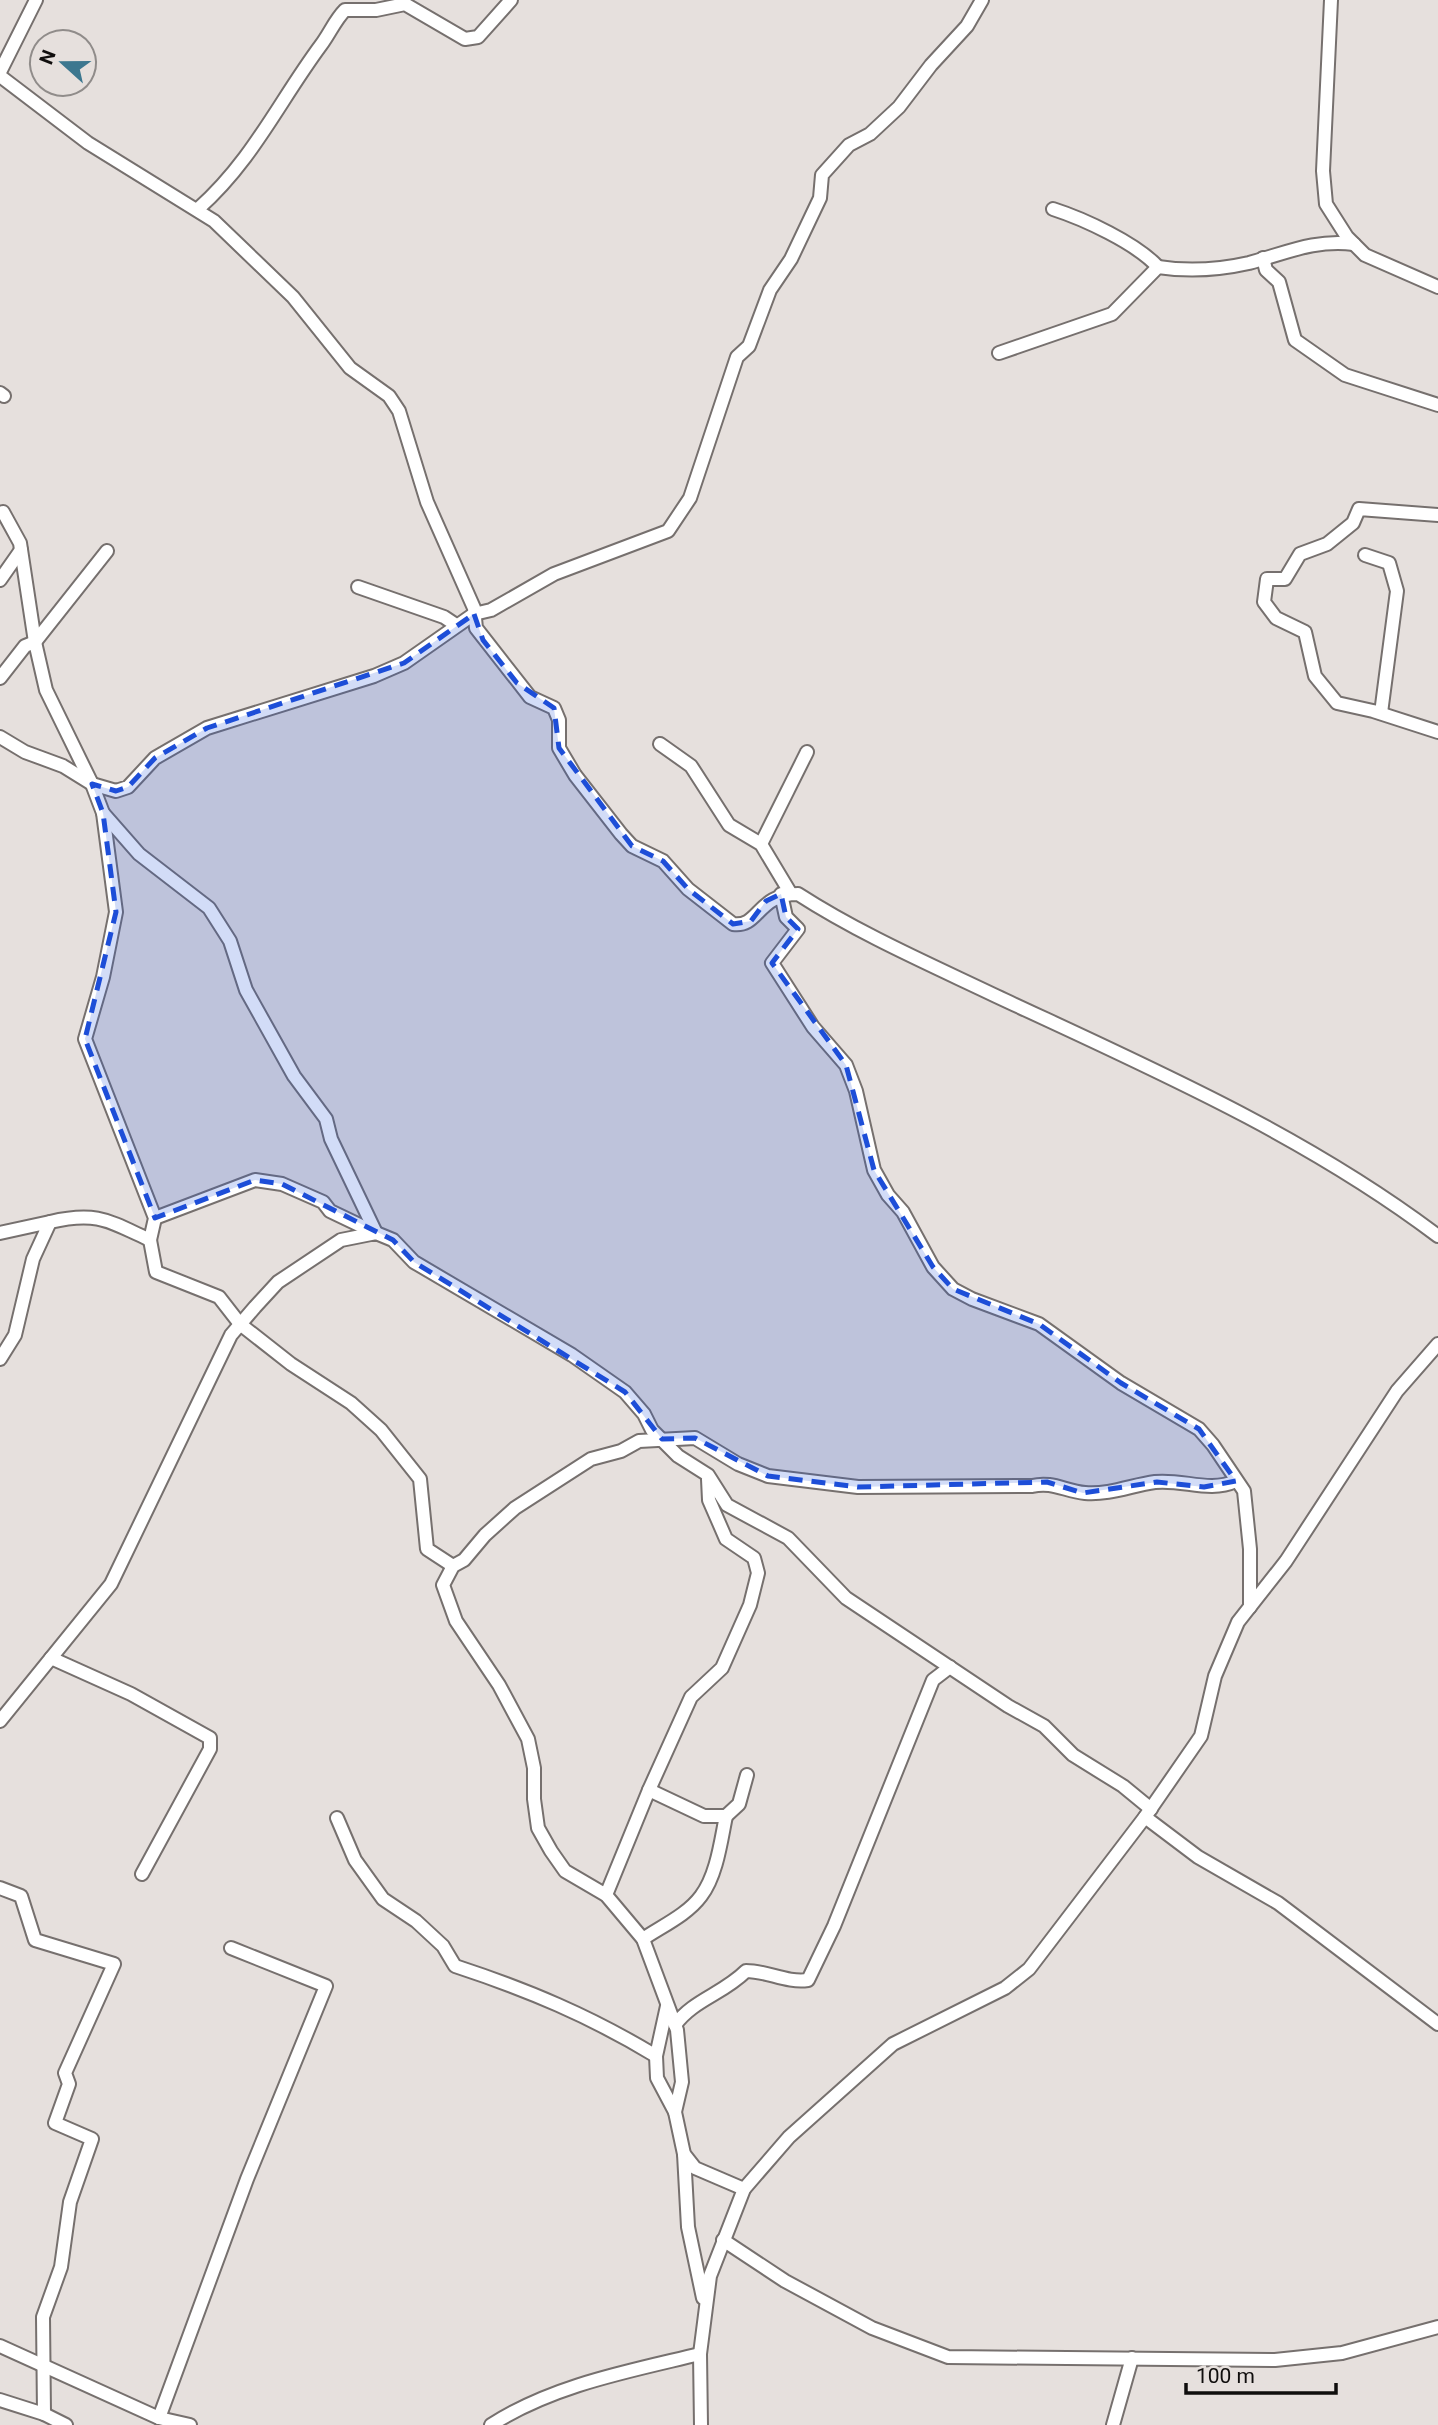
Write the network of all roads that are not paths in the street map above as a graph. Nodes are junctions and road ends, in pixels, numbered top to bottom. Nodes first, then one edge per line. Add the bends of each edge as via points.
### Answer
1 (36, 0) edge
2 (511, 0) edge
3 (982, 0) edge
4 (1331, 0) edge
5 (0, 74) edge
6 (198, 209) junction
7 (1053, 209) dead end
8 (1354, 244) junction
9 (1263, 258) junction
10 (1158, 267) junction
11 (1438, 287) edge
12 (999, 353) dead end
13 (1438, 405) edge
14 (0, 513) edge
15 (1438, 515) edge
16 (21, 550) junction
17 (107, 551) dead end
18 (1365, 555) dead end
19 (0, 580) edge
20 (358, 587) dead end
21 (474, 614) junction
22 (456, 625) junction
23 (35, 642) junction
24 (0, 678) edge
25 (1381, 713) junction
26 (1438, 732) edge
27 (0, 737) edge
28 (660, 744) dead end
29 (807, 752) dead end
30 (93, 784) junction
31 (103, 813) junction
32 (761, 844) junction
33 (786, 894) junction
34 (155, 1218) junction
35 (50, 1222) junction
36 (0, 1233) edge
37 (376, 1233) junction
38 (1438, 1236) edge
39 (150, 1240) junction
40 (240, 1324) junction
41 (1438, 1345) edge
42 (0, 1359) edge
43 (662, 1439) junction
44 (708, 1475) junction
45 (1236, 1480) junction
46 (453, 1566) junction
47 (1250, 1607) junction
48 (51, 1658) junction
49 (950, 1667) junction
50 (1, 1717) edge
51 (747, 1775) dead end
52 (649, 1790) junction
53 (1148, 1813) junction
54 (726, 1816) junction
55 (337, 1818) dead end
56 (142, 1874) dead end
57 (0, 1888) edge
58 (606, 1895) junction
59 (643, 1939) junction
60 (231, 1948) dead end
61 (668, 2004) junction
62 (1438, 2024) edge
63 (675, 2025) junction
64 (656, 2056) junction
65 (675, 2112) junction
66 (684, 2154) junction
67 (744, 2189) junction
68 (723, 2240) junction
69 (705, 2305) junction
70 (1438, 2327) edge
71 (0, 2346) edge
72 (701, 2354) junction
73 (1132, 2358) junction
74 (41, 2362) junction
75 (0, 2400) edge
76 (44, 2414) junction
77 (159, 2418) junction
78 (66, 2425) edge
79 (190, 2425) edge
80 (491, 2425) edge
81 (701, 2425) edge
82 (1113, 2425) edge

1 - 5 street
2 - 6 street via 478,37 466,39 405,4 345,10 262,137 220,190
3 - 21 street via 967,26 899,107 870,134 849,145 822,175 820,198 770,290 749,346 737,357 690,498 668,531 554,574 491,610
4 - 8 street via 1323,171 1326,204
5 - 6 street via 88,143
6 - 21 street via 266,268 350,368 389,396
7 - 10 street via 1082,218 1145,253
8 - 9 street via 1315,243
8 - 11 street via 1365,255
9 - 10 street via 1205,271
9 - 13 street via 1266,270 1279,282 1296,340 1345,375
10 - 12 street via 1112,314
14 - 16 street
15 - 25 street via 1359,509 1353,523 1327,544 1300,554 1285,579 1267,579 1264,602 1276,618 1306,632 1312,667 1326,693 1337,703
16 - 19 street
16 - 23 street
17 - 23 street
18 - 25 street via 1389,563 1397,591
20 - 22 street
21 - 22 street
21 - 33 street via 483,640 517,683 530,697 554,708 559,748 632,846 663,861 688,889 733,924 751,921 766,901
22 - 30 street via 404,663 374,676 207,728 155,758 128,787 116,791
23 - 24 street via 25,646
23 - 30 street via 46,690
25 - 26 street
27 - 30 street
28 - 32 street via 691,766 729,825
29 - 32 street
30 - 31 street
31 - 34 street via 116,912 85,1039
31 - 37 street via 139,854 209,908 230,941 246,990 294,1076 326,1119
32 - 33 street
33 - 38 street via 798,894 904,952 1202,1092 1397,1205
33 - 45 street via 786,917 798,929 772,962 813,1027 846,1065 874,1170 933,1267 953,1289 1039,1324 1121,1383 1199,1429
34 - 37 street via 255,1180 282,1184
34 - 39 street
35 - 36 street
35 - 39 street via 81,1215
35 - 42 street via 33,1259 15,1335
37 - 40 street via 341,1240 319,1254 278,1282
37 - 43 street via 393,1240 414,1262 572,1354 625,1392
39 - 40 street via 156,1272 219,1297
40 - 46 street via 351,1403 381,1430 420,1479 427,1549
40 - 48 street via 193,1407 111,1584
41 - 47 street via 1397,1391 1286,1561
43 - 44 street via 678,1456
43 - 45 street via 695,1438 768,1476 858,1487 1032,1486 1047,1482 1083,1493 1157,1482 1224,1486
43 - 46 street via 639,1441 572,1471 515,1508
44 - 49 street via 727,1505 788,1538 846,1598
44 - 52 street via 709,1500 726,1539 754,1558 758,1573 750,1605 722,1668 691,1696
45 - 47 street via 1244,1491
46 - 58 street via 443,1585 447,1602 528,1739 538,1828 565,1871
47 - 53 street via 1238,1622 1215,1676 1201,1736
48 - 50 street
48 - 56 street via 131,1694 210,1738 210,1749
49 - 53 street via 1044,1726 1073,1755 1123,1786
49 - 63 street via 933,1680 808,1980 796,1982 746,1971 729,1988 683,2013
51 - 54 street via 738,1804
52 - 54 street via 704,1816
52 - 58 street
53 - 62 street via 1198,1857 1278,1903
53 - 67 street via 1029,1969 1005,1988 893,2044 789,2137
54 - 59 street via 702,1895
55 - 64 street via 355,1860 383,1899 443,1946 455,1966 547,1998
57 - 74 street via 22,1896 35,1940 114,1964 65,2073 69,2084 55,2123 92,2139 70,2202 61,2267 43,2317
58 - 59 street
59 - 61 street
60 - 77 street via 326,1986 242,2191
61 - 63 street
61 - 64 street
63 - 65 street via 682,2082
64 - 65 street via 657,2078
65 - 66 street
66 - 67 street via 695,2168
66 - 69 street via 688,2227
67 - 68 street
68 - 69 street
68 - 73 street via 785,2281 872,2328 930,2352 948,2357
69 - 72 street
70 - 73 street via 1317,2357
71 - 74 street
72 - 80 street via 596,2379
72 - 81 street
73 - 82 street
74 - 76 street
74 - 77 street
75 - 76 street
76 - 78 street
77 - 79 street

